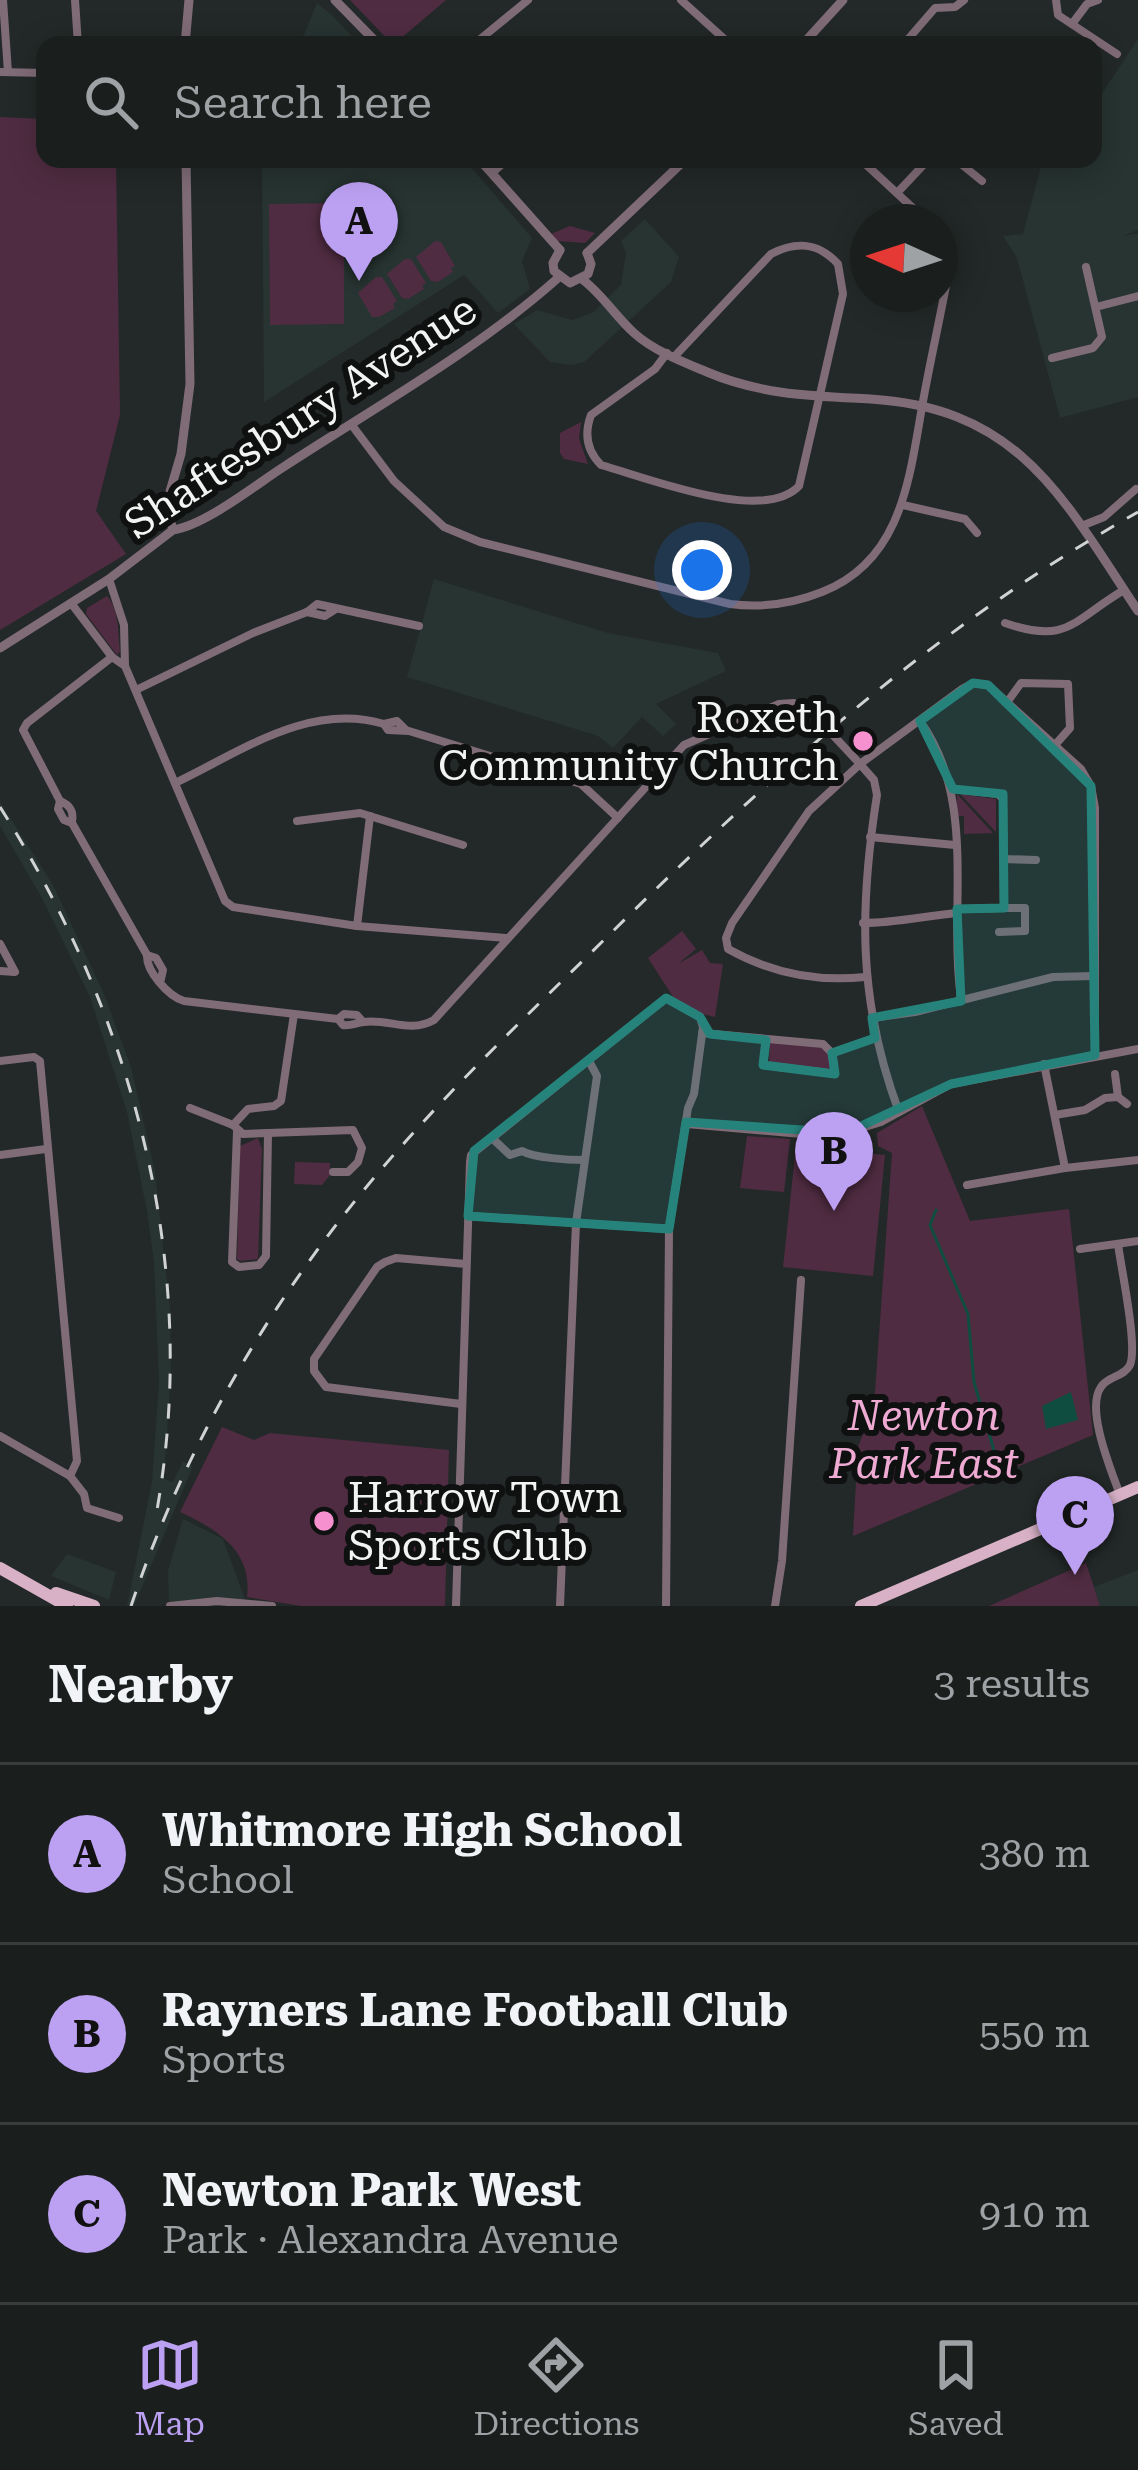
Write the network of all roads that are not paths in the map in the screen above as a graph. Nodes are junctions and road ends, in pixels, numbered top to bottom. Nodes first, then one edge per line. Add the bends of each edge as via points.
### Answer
1 (3, 0) edge
2 (75, 0) edge
3 (189, 0) edge
4 (335, 0) edge
5 (528, 0) edge
6 (681, 0) edge
7 (843, 0) edge
8 (964, 0) edge
9 (1056, 0) edge
10 (1098, 0) edge
11 (1072, 24) junction
12 (77, 36) edge
13 (186, 36) edge
14 (370, 36) edge
15 (483, 36) edge
16 (721, 36) edge
17 (810, 36) edge
18 (911, 36) edge
19 (1090, 36) edge
20 (1102, 44) edge
21 (1117, 54) dead end
22 (4, 72) edge
23 (36, 74) edge
24 (187, 168) edge
25 (487, 168) edge
26 (497, 168) edge
27 (676, 168) edge
28 (870, 168) edge
29 (920, 168) edge
30 (966, 168) edge
31 (491, 173) junction
32 (982, 181) dead end
33 (897, 193) junction
34 (909, 204) edge
35 (560, 250) junction
36 (586, 253) junction
37 (1085, 267) dead end
38 (558, 278) junction
39 (583, 280) junction
40 (1138, 296) edge
41 (1096, 307) junction
42 (941, 312) edge
43 (670, 355) junction
44 (1052, 358) dead end
45 (819, 398) junction
46 (922, 407) junction
47 (351, 424) junction
48 (1136, 489) edge
49 (903, 506) junction
50 (1084, 526) junction
51 (172, 530) junction
52 (977, 533) dead end
53 (110, 579) junction
54 (1124, 590) junction
55 (71, 603) junction
56 (1138, 611) edge
57 (1005, 623) dead end
58 (418, 626) dead end
59 (0, 648) edge
60 (112, 657) junction
61 (125, 666) junction
62 (136, 690) junction
63 (1007, 701) junction
64 (920, 721) junction
65 (1055, 745) junction
66 (860, 764) junction
67 (175, 783) junction
68 (953, 790) junction
69 (370, 816) junction
70 (618, 818) junction
71 (297, 820) dead end
72 (870, 837) junction
73 (463, 845) dead end
74 (956, 845) junction
75 (1004, 859) junction
76 (1036, 860) dead end
77 (1004, 908) junction
78 (957, 911) junction
79 (863, 923) junction
80 (357, 926) junction
81 (999, 932) dead end
82 (478, 937) junction
83 (507, 938) junction
84 (0, 944) edge
85 (488, 962) junction
86 (0, 971) edge
87 (1094, 976) junction
88 (865, 977) junction
89 (961, 998) junction
90 (294, 1014) junction
91 (872, 1018) junction
92 (702, 1033) junction
93 (875, 1038) junction
94 (766, 1040) junction
95 (1138, 1048) edge
96 (832, 1053) junction
97 (1095, 1054) junction
98 (0, 1060) edge
99 (589, 1060) junction
100 (1044, 1064) junction
101 (1115, 1074) dead end
102 (1118, 1096) junction
103 (1127, 1103) dead end
104 (190, 1108) dead end
105 (899, 1112) junction
106 (1055, 1115) junction
107 (687, 1124) junction
108 (235, 1129) junction
109 (268, 1132) junction
110 (494, 1137) junction
111 (46, 1149) junction
112 (0, 1155) edge
113 (584, 1160) junction
114 (1138, 1160) edge
115 (1065, 1168) junction
116 (333, 1172) dead end
117 (967, 1185) dead end
118 (468, 1216) junction
119 (576, 1223) junction
120 (669, 1229) junction
121 (1138, 1241) edge
122 (1118, 1244) junction
123 (1080, 1249) dead end
124 (466, 1264) junction
125 (801, 1280) dead end
126 (1134, 1324) edge
127 (461, 1404) junction
128 (0, 1436) edge
129 (70, 1476) junction
130 (1138, 1487) edge
131 (1120, 1495) junction
132 (119, 1518) dead end
133 (0, 1568) edge
134 (68, 1603) edge
135 (94, 1606) edge
136 (170, 1606) edge
137 (272, 1606) edge
138 (456, 1606) edge
139 (560, 1606) edge
140 (666, 1606) edge
141 (776, 1606) edge
142 (861, 1606) edge

1 - 22 street
2 - 12 street
3 - 13 street
4 - 14 street
5 - 15 street
6 - 16 street
7 - 17 street
8 - 18 street via 934,8
9 - 11 street via 1058,15
10 - 11 street
11 - 19 street
20 - 21 street
22 - 23 street
24 - 51 street via 190,384 166,505
25 - 31 street
26 - 31 street
27 - 36 street
28 - 33 street
29 - 33 street
30 - 32 street
31 - 35 street
33 - 34 street
35 - 36 street
35 - 38 street via 553,263
36 - 39 street via 591,264
37 - 41 street
38 - 39 street
38 - 47 street, Shaftesbury Avenue via 510,320
39 - 43 street via 636,335
40 - 41 street
41 - 44 street via 1102,337 1093,348
42 - 46 street
43 - 45 street via 744,385
43 - 45 street via 764,260 790,245 812,247 832,257 843,281
43 - 45 street via 591,416 587,441 601,466 728,498 779,500 800,486
45 - 46 street
46 - 49 street
46 - 50 street via 973,424 1017,451
47 - 49 street via 394,481 444,526 730,604 782,603 842,584 873,561
47 - 51 street, Shaftesbury Avenue
48 - 50 street
49 - 52 street via 965,519
50 - 54 street
51 - 53 street, Shaftesbury Avenue
53 - 55 street, Shaftesbury Avenue
53 - 61 street
54 - 56 street
54 - 57 street via 1058,632
55 - 59 street, Shaftesbury Avenue
55 - 60 street
58 - 62 street via 317,604
60 - 61 street
60 - 90 street via 23,730 176,999
61 - 62 street
62 - 67 street
63 - 64 street via 973,683
63 - 65 street
63 - 65 street via 1021,683 1069,684 1070,728
64 - 66 street
64 - 68 street
65 - 87 street via 1081,769 1095,808
66 - 70 street via 816,717 779,704 684,745
66 - 72 street via 877,795
66 - 88 street via 809,811 727,938 728,949 776,970
67 - 70 street via 304,722 349,715 397,722 581,784
67 - 80 street via 225,901
68 - 74 street
68 - 75 street via 1003,799
69 - 71 street
69 - 73 street
69 - 80 street
70 - 83 street
72 - 74 street
72 - 79 street
74 - 78 street
75 - 76 street
75 - 77 street
77 - 78 street
77 - 81 street via 1025,908 1025,932
78 - 79 street
78 - 89 street
79 - 88 street
80 - 82 street
82 - 83 street
82 - 85 street
83 - 85 street
84 - 86 street via 15,972
85 - 90 street via 424,1025
87 - 89 street
87 - 97 street
88 - 91 street
89 - 91 street
90 - 108 street via 280,1101 248,1109
91 - 93 street
92 - 94 street
92 - 99 street via 700,1016 665,998
92 - 107 street
93 - 96 street
93 - 105 street
94 - 96 street via 823,1044
94 - 96 street via 763,1065 835,1074
95 - 97 street
97 - 100 street
98 - 111 street via 40,1061
99 - 110 street
99 - 113 street via 597,1076
100 - 105 street via 951,1084
100 - 106 street
101 - 102 street
102 - 103 street
102 - 106 street
104 - 108 street
105 - 107 street via 832,1135
106 - 115 street
107 - 120 street
108 - 109 street
108 - 109 street via 231,1243 238,1267 266,1256
109 - 116 street via 353,1130 362,1148 358,1162
110 - 113 street via 510,1155
110 - 118 street via 470,1159
111 - 112 street
111 - 129 street via 77,1461
113 - 119 street
114 - 115 street
115 - 117 street
118 - 119 street
118 - 124 street
119 - 120 street
119 - 139 street
120 - 140 street
121 - 122 street
122 - 123 street
122 - 126 street
124 - 127 street
124 - 127 street via 396,1258 377,1267 314,1359 326,1387
125 - 141 street
126 - 131 street via 1130,1364 1096,1397
127 - 138 street
128 - 129 street
129 - 132 street via 92,1512
130 - 131 main road
131 - 142 main road
133 - 134 main road
134 - 135 main road
136 - 137 street

